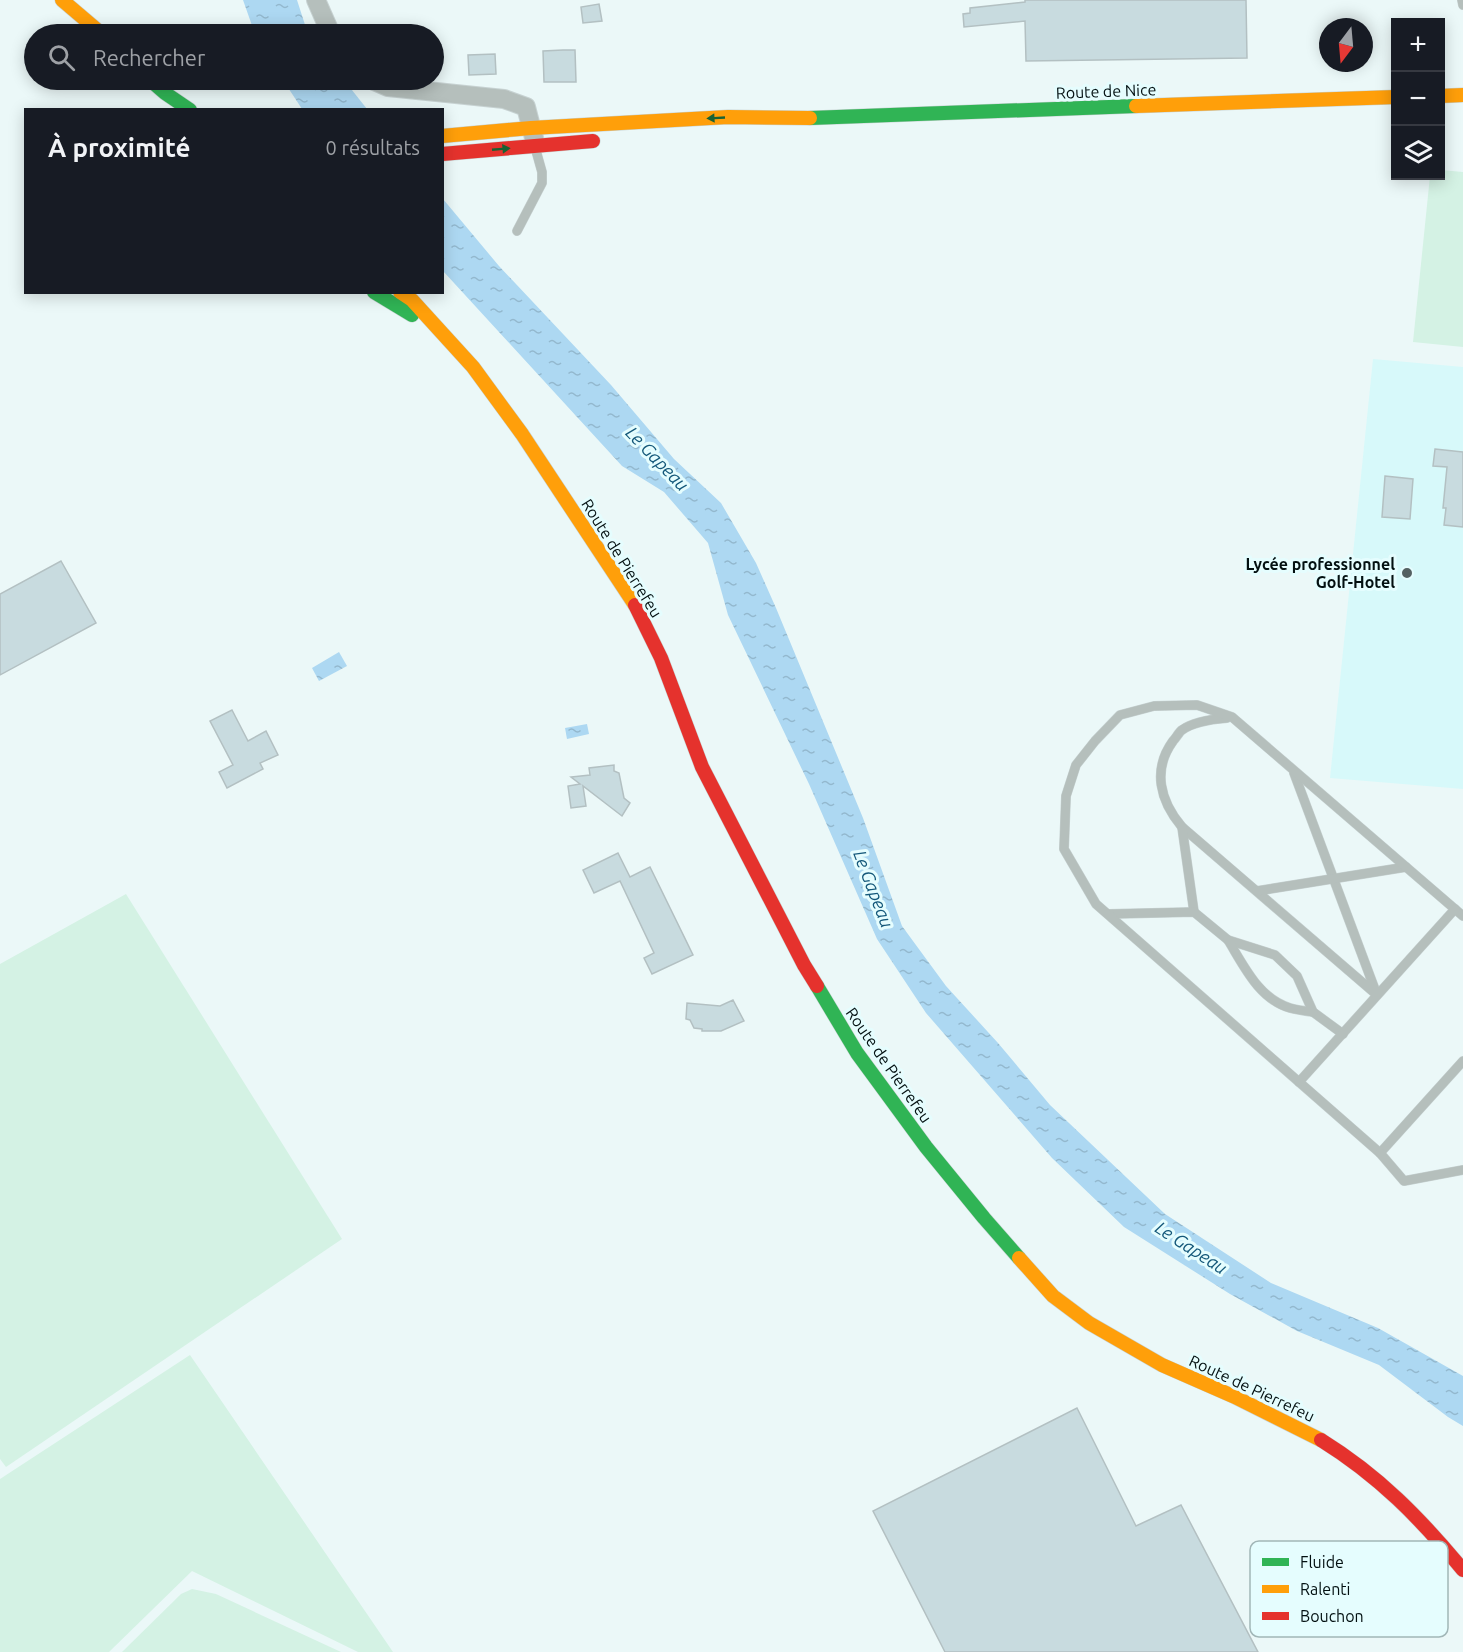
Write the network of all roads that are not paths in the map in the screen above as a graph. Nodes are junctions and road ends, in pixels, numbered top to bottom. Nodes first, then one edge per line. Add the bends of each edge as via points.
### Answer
1 (62, 0) edge
2 (316, 0) edge
3 (1462, 0) edge
4 (1463, 5) edge
5 (90, 24) edge
6 (327, 24) edge
7 (162, 90) edge
8 (417, 90) edge
9 (165, 93) junction
10 (1463, 95) edge
11 (1445, 96) edge
12 (1391, 97) edge
13 (175, 108) edge
14 (187, 108) edge
15 (817, 118) junction
16 (731, 130) dead end
17 (444, 136) edge
18 (534, 138) junction
19 (604, 141) dead end
20 (444, 154) edge
21 (518, 231) dead end
22 (378, 294) edge
23 (403, 294) edge
24 (448, 340) junction
25 (1232, 717) junction
26 (1293, 770) junction
27 (1182, 827) junction
28 (1406, 867) junction
29 (1334, 879) junction
30 (1257, 891) junction
31 (1455, 909) junction
32 (1194, 912) junction
33 (1109, 914) junction
34 (1463, 916) edge
35 (1228, 940) junction
36 (1377, 995) junction
37 (1313, 1012) junction
38 (1343, 1034) junction
39 (1463, 1060) edge
40 (1299, 1082) junction
41 (1380, 1153) junction
42 (1463, 1170) edge
43 (1439, 1541) edge
44 (1448, 1552) edge
45 (1463, 1570) edge

1 - 5 main road
2 - 6 street
3 - 4 lane
7 - 9 main road
8 - 18 street via 504,99 526,107
9 - 13 main road
9 - 14 main road
10 - 11 main road
12 - 15 main road, Route de Nice
15 - 16 main road
15 -> 18 main road via 728,117
17 - 18 main road
18 - 19 main road
20 -> 18 main road
18 - 21 lane via 542,183
22 - 24 main road
23 - 24 main road
24 - 43 main road, Route de Pierrefeu via 522,434 639,610 702,767 804,965 857,1053 984,1218 1053,1296 1089,1323 1162,1365 1310,1434 1348,1457 1393,1494
25 - 26 lane
25 - 27 lane via 1206,720 1182,730 1166,751 1160,773 1163,793
25 - 33 lane via 1197,705 1154,706 1120,715 1076,765 1066,796 1064,849 1096,903
26 - 28 lane
26 - 29 lane
27 - 30 lane
27 - 32 lane
28 - 29 lane
28 - 31 lane
29 - 30 lane
29 - 36 lane
30 - 36 lane
31 - 34 lane
31 - 36 lane
32 - 33 lane
32 - 35 lane
33 - 40 lane
35 - 37 lane via 1266,996 1288,1007
35 - 37 lane via 1275,955 1297,976
36 - 38 lane
37 - 38 lane
38 - 40 lane
39 - 41 lane
40 - 41 lane
41 - 42 lane via 1404,1181
44 - 45 main road, Route de Pierrefeu

